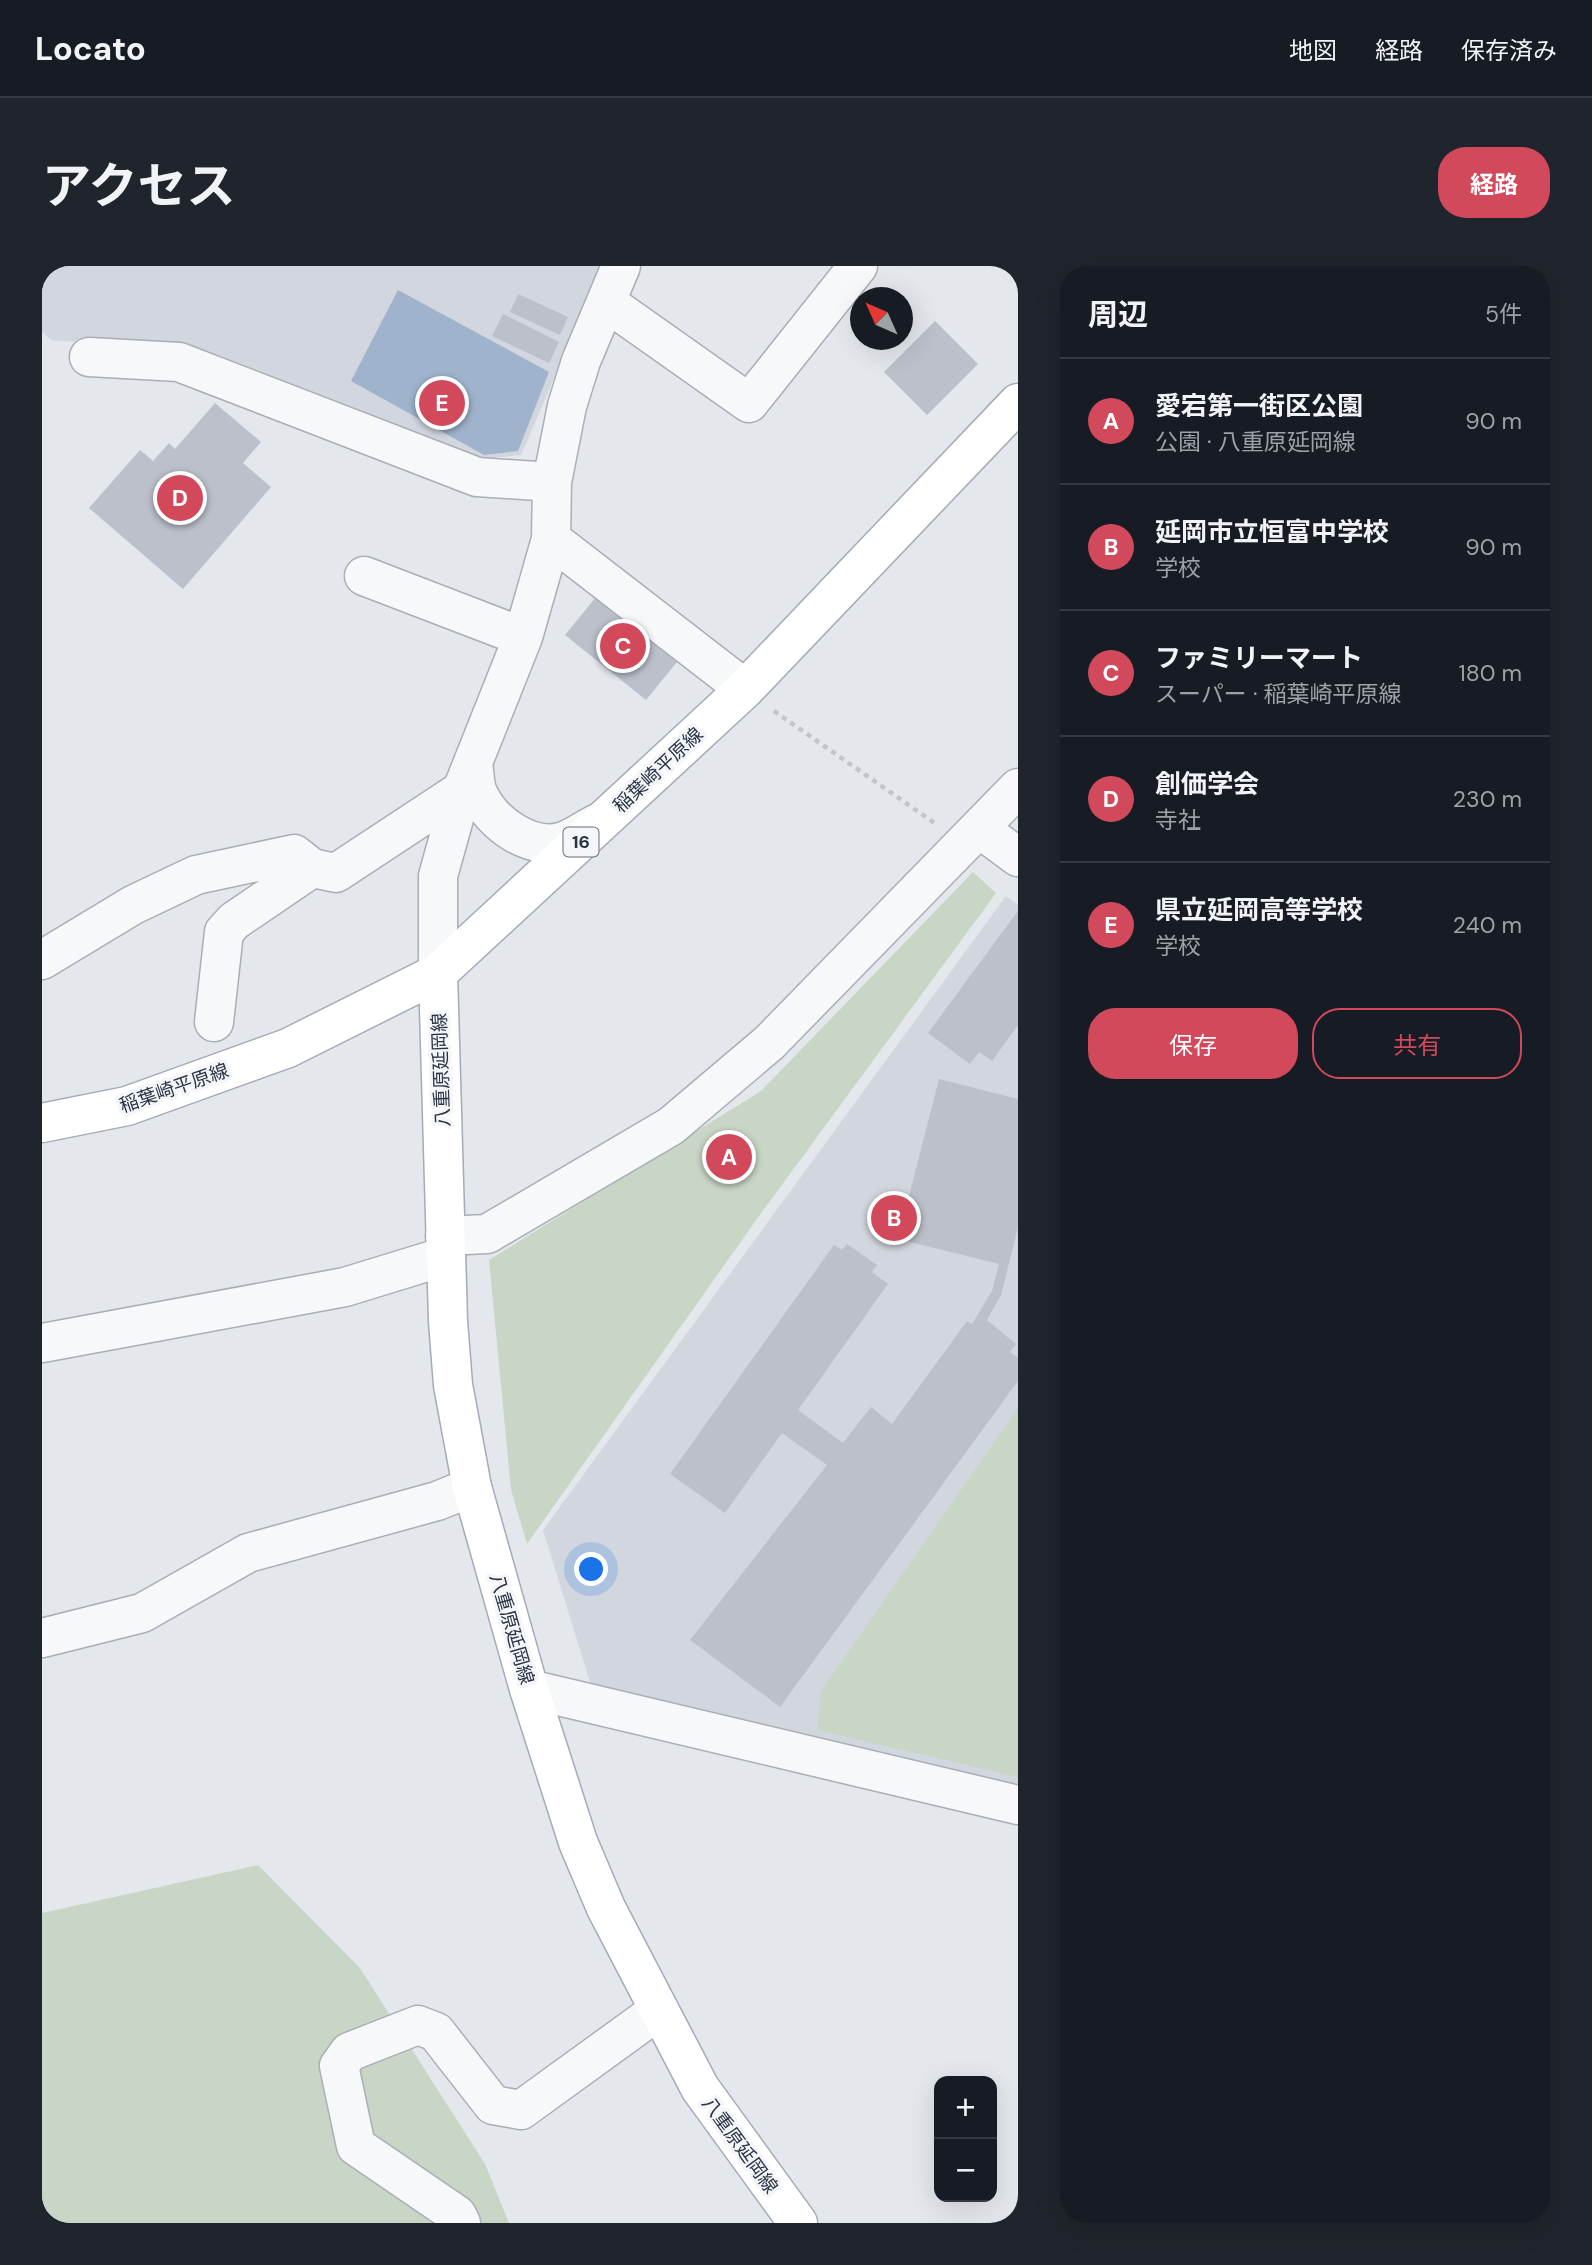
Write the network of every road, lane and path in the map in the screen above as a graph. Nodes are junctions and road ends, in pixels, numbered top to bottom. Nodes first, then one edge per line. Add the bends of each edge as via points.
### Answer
1 (621, 266) edge
2 (858, 266) edge
3 (606, 302) junction
4 (89, 357) dead end
5 (1018, 403) edge
6 (552, 482) junction
7 (551, 538) junction
8 (364, 576) dead end
9 (523, 637) junction
10 (745, 689) junction
11 (468, 776) junction
12 (1018, 789) edge
13 (609, 817) junction
14 (973, 837) junction
15 (1018, 857) edge
16 (312, 869) junction
17 (42, 960) edge
18 (438, 972) junction
19 (214, 1022) dead end
20 (42, 1123) edge
21 (446, 1246) junction
22 (42, 1343) edge
23 (472, 1487) junction
24 (42, 1638) edge
25 (529, 1689) junction
26 (1018, 1805) edge
27 (659, 2010) junction
28 (461, 2223) edge
29 (798, 2223) edge

1 - 3 street
2 - 3 street via 749,403
3 - 6 street via 567,406
4 - 6 street via 179,362 477,477
5 - 10 main road, 稲葉崎平原線 / 16
6 - 7 street
7 - 9 street
7 - 10 street
8 - 9 street
9 - 11 street
10 - 13 main road, 稲葉崎平原線 / 16
10 - 14 path via 790,724
11 - 13 street via 489,814 518,835 563,842
11 - 16 street via 336,873
11 - 18 street via 438,876
12 - 14 street
13 - 18 main road, 稲葉崎平原線 / 16
14 - 15 street
14 - 21 street via 769,1043 671,1126 487,1234
16 - 17 street via 294,854 196,875 132,905
16 - 19 street via 224,932
18 - 20 main road, 稲葉崎平原線 / 16 via 288,1048 127,1106
18 - 21 main road, 八重原延岡線
21 - 22 street via 345,1287
21 - 23 main road, 八重原延岡線 via 453,1385
23 - 24 street via 437,1501 248,1553 142,1613
23 - 25 main road, 八重原延岡線
25 - 26 street
25 - 27 main road, 八重原延岡線 via 578,1842
27 - 28 street via 521,2110 493,2105 436,2032 418,2025 349,2052 339,2066 356,2146 457,2215
27 - 29 main road, 八重原延岡線 via 700,2088

